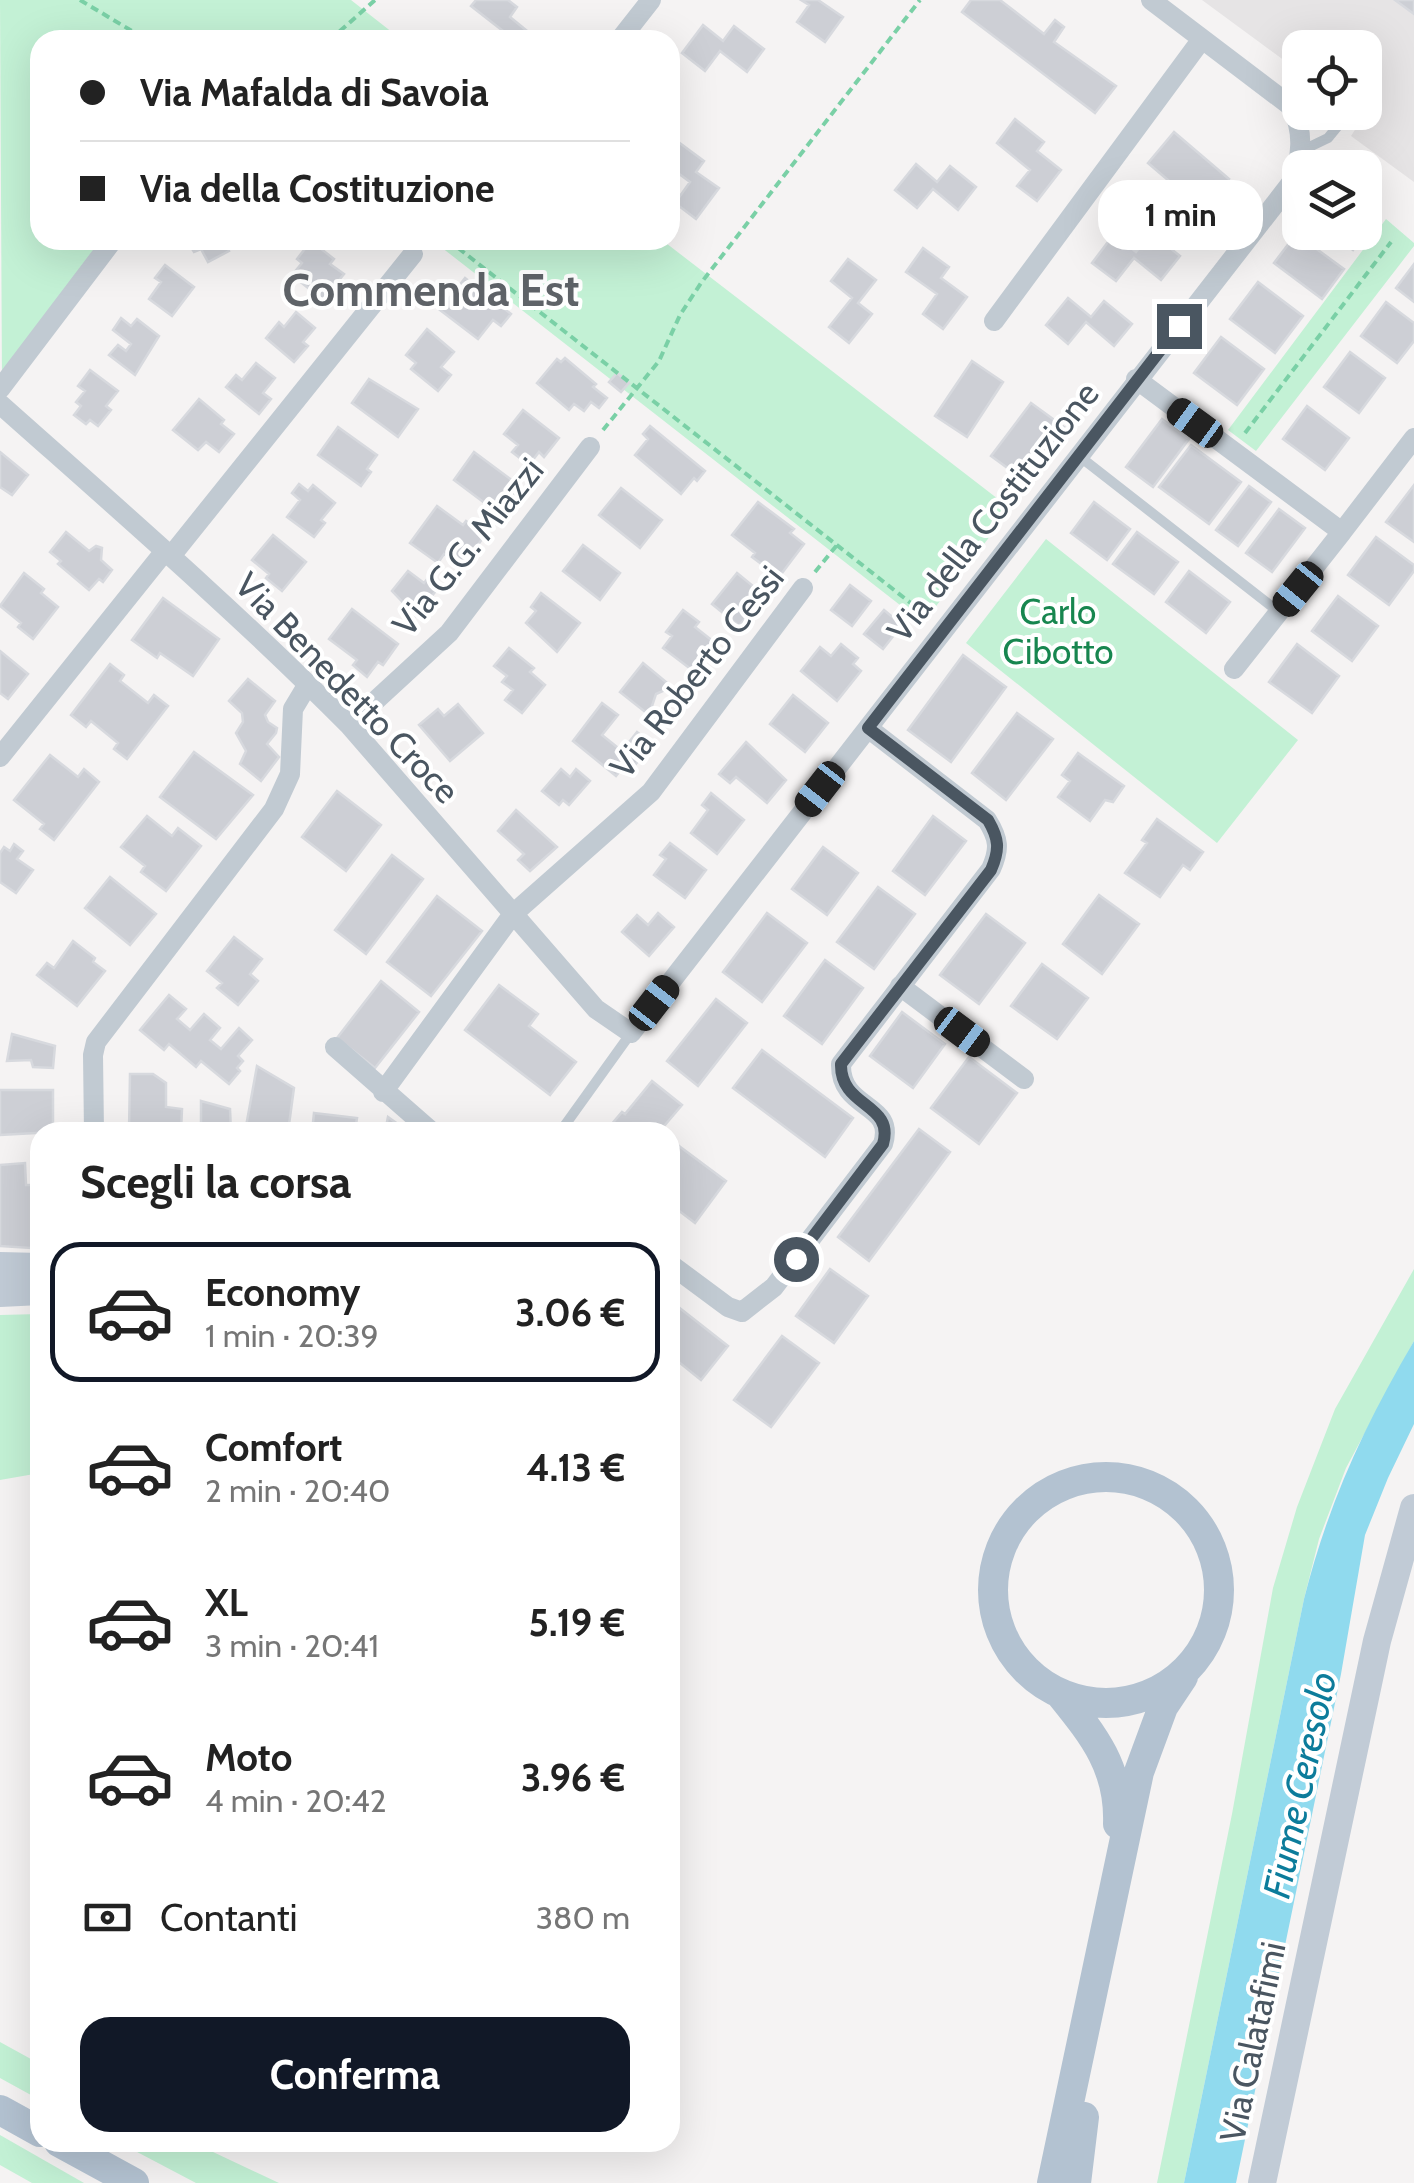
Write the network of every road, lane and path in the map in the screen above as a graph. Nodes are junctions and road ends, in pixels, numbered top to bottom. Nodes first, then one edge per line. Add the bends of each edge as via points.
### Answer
1 (80, 0) edge
2 (375, 0) edge
3 (651, 0) edge
4 (920, 0) edge
5 (1152, 0) edge
6 (130, 30) edge
7 (341, 30) edge
8 (628, 30) edge
9 (1202, 38) junction
10 (1335, 130) edge
11 (1300, 150) edge
12 (1302, 150) edge
13 (1282, 195) edge
14 (1391, 242) dead end
15 (105, 250) edge
16 (461, 250) edge
17 (413, 254) dead end
18 (994, 321) dead end
19 (1136, 379) junction
20 (638, 387) junction
21 (0, 389) edge
22 (0, 404) edge
23 (1241, 438) dead end
24 (1414, 438) edge
25 (590, 447) joint
26 (1078, 455) junction
27 (1342, 532) junction
28 (836, 546) junction
29 (168, 553) junction
30 (803, 588) joint
31 (1280, 612) junction
32 (926, 616) dead end
33 (1234, 669) dead end
34 (308, 684) junction
35 (349, 726) junction
36 (868, 728) junction
37 (0, 757) edge
38 (513, 914) junction
39 (900, 986) junction
40 (631, 1033) junction
41 (335, 1046) dead end
42 (1024, 1079) dead end
43 (383, 1092) junction
44 (94, 1122) edge
45 (420, 1122) edge
46 (567, 1122) edge
47 (0, 1266) edge
48 (30, 1266) edge
49 (680, 1271) edge
50 (30, 1291) edge
51 (0, 1292) edge
52 (1414, 1508) edge
53 (1187, 1670) junction
54 (1060, 1694) junction
55 (1117, 1872) junction
56 (1083, 2028) junction
57 (0, 2110) edge
58 (30, 2126) edge
59 (77, 2152) edge
60 (134, 2183) edge
61 (1030, 2183) edge
62 (1052, 2183) edge
63 (1076, 2183) edge
64 (1262, 2183) edge

1 - 6 path
2 - 7 path
3 - 8 street
4 - 20 path via 701,282 660,361
5 - 9 street
9 - 11 street via 1292,107
9 - 18 street
10 - 12 lane
13 - 19 street, Via della Costituzione
14 - 23 path
15 - 21 street
16 - 20 path
17 - 29 street
19 - 26 street, Via della Costituzione
19 - 27 street
20 - 25 path
20 - 28 path
22 - 29 street, Via Benedetto Croce
24 - 27 street
25 - 35 street, Via G.G. Miazzi via 449,634
26 - 31 lane
26 - 36 street, Via della Costituzione
27 - 31 street
28 - 30 path, Via Roberto Cessi
28 - 32 path
29 - 34 street, Via Benedetto Croce
29 - 37 street
30 - 38 street, Via Roberto Cessi via 651,792
31 - 33 street
34 - 35 street, Via Benedetto Croce
34 - 44 street via 294,709 290,774 274,809 96,1042
35 - 38 street, Via Benedetto Croce
36 - 39 street via 988,820 998,837 991,870
36 - 40 street, Via della Costituzione
38 - 40 street, Via Benedetto Croce via 596,1009
38 - 43 street, Via Roberto Cessi
39 - 42 street
39 - 49 street via 841,1064 846,1088 882,1118 883,1144 774,1287 742,1312
40 - 46 lane
41 - 43 street
43 - 45 street
47 - 48 main road
50 - 51 main road
52 - 64 main road, Via Calatafimi via 1378,1641
53 - 54 main road via 1127,1702 1093,1703
53 - 54 main road via 1210,1639 1220,1602 1218,1563 1203,1528 1177,1500 1143,1481 1105,1475 1067,1483 1034,1502 1008,1531 994,1567 993,1606 1005,1642 1028,1674
53 - 55 main road via 1162,1708
54 - 55 main road via 1097,1739 1119,1794
55 - 56 main road
56 - 61 main road via 1055,2090
56 - 62 main road
56 - 63 main road via 1088,2084
57 - 58 main road
59 - 60 main road

